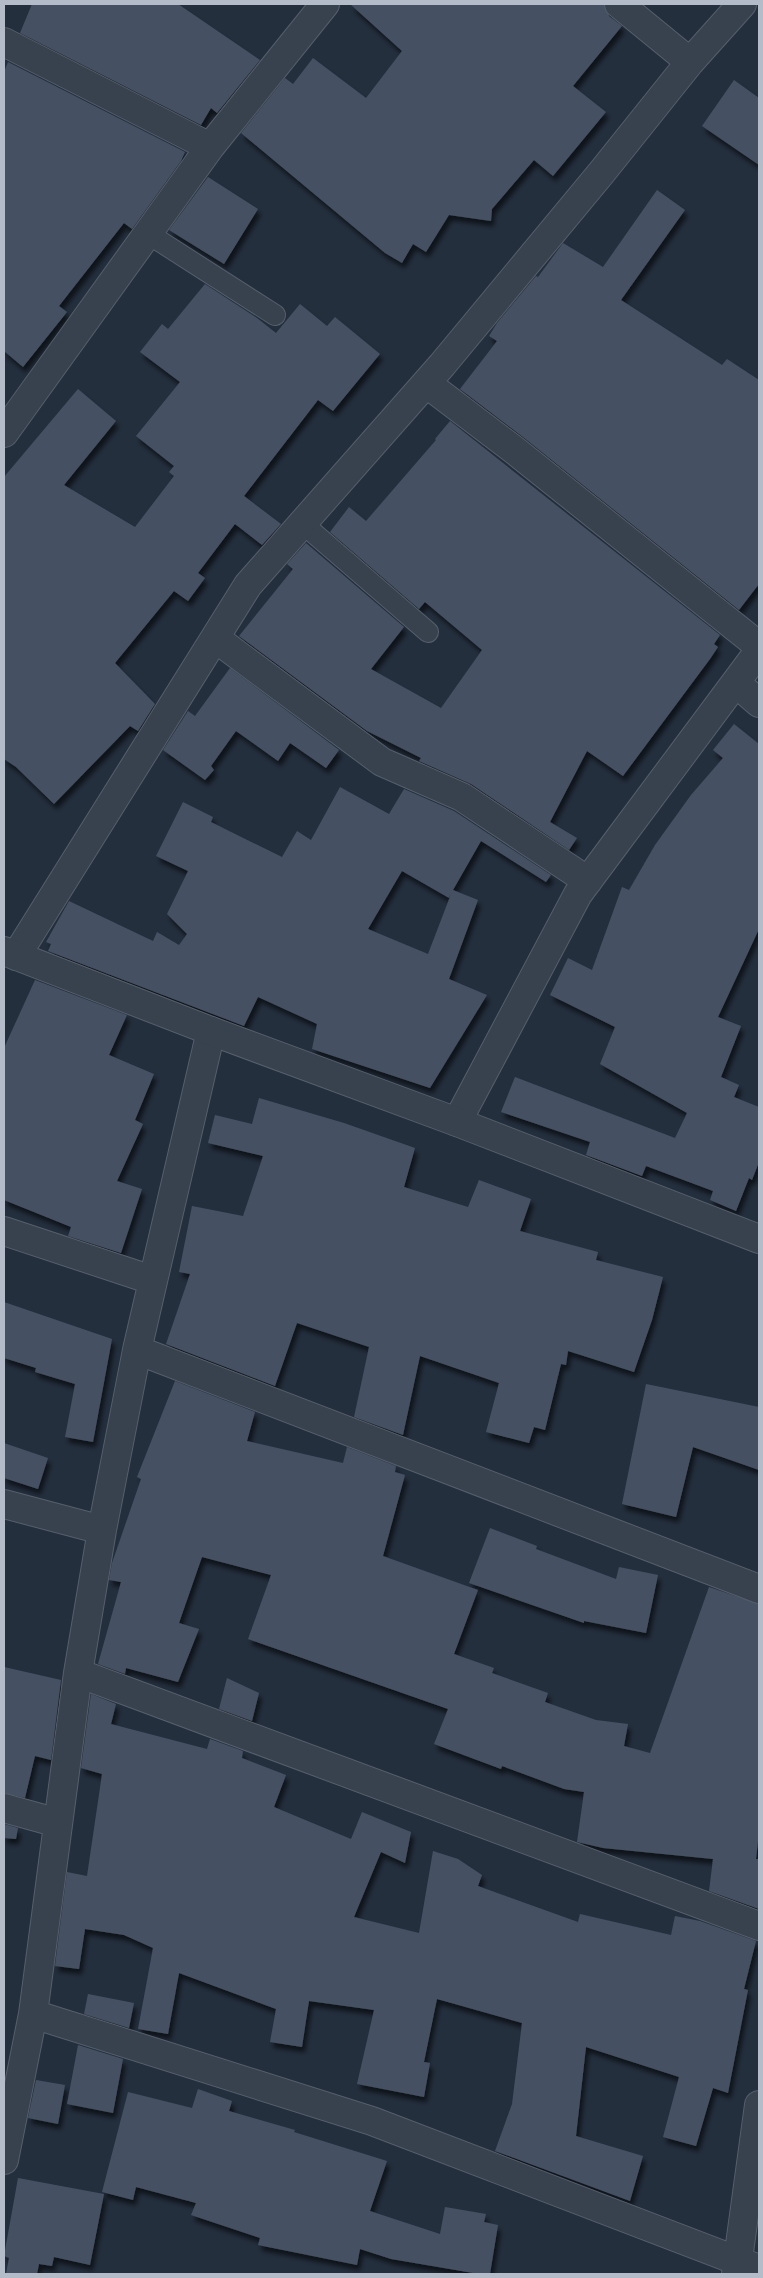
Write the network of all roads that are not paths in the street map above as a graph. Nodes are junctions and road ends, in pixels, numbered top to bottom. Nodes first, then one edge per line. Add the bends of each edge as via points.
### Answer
1 (325, 4) edge
2 (619, 4) edge
3 (742, 4) edge
4 (4, 42) edge
5 (690, 62) junction
6 (210, 146) junction
7 (147, 233) junction
8 (275, 315) dead end
9 (426, 383) junction
10 (4, 433) edge
11 (302, 523) junction
12 (428, 632) dead end
13 (215, 638) junction
14 (759, 646) edge
15 (759, 651) edge
16 (736, 683) junction
17 (759, 703) edge
18 (588, 881) junction
19 (10, 953) edge
20 (211, 1031) junction
21 (457, 1122) junction
22 (4, 1231) edge
23 (759, 1239) edge
24 (152, 1280) junction
25 (137, 1350) junction
26 (4, 1504) edge
27 (102, 1530) junction
28 (759, 1589) edge
29 (78, 1673) junction
30 (4, 1808) edge
31 (58, 1823) junction
32 (759, 1926) edge
33 (33, 2014) junction
34 (759, 2106) edge
35 (4, 2160) edge
36 (745, 2268) edge

1 - 6 street
2 - 5 street
3 - 5 street
4 - 6 street
5 - 9 street
6 - 7 street
7 - 8 lane
7 - 10 street
9 - 11 street
9 - 14 street
11 - 12 lane
11 - 13 street via 248,585
13 - 18 street via 382,762 462,797
13 - 19 street
15 - 16 street
16 - 17 street
16 - 18 street
18 - 21 street via 578,894
19 - 20 street
20 - 21 street
20 - 24 street
21 - 23 street
22 - 24 street
24 - 25 street
25 - 27 street
25 - 28 street
26 - 27 street
27 - 29 street
29 - 31 street
29 - 32 street
30 - 31 street
31 - 33 street
33 - 35 street
33 - 36 street via 372,2121
34 - 36 street

